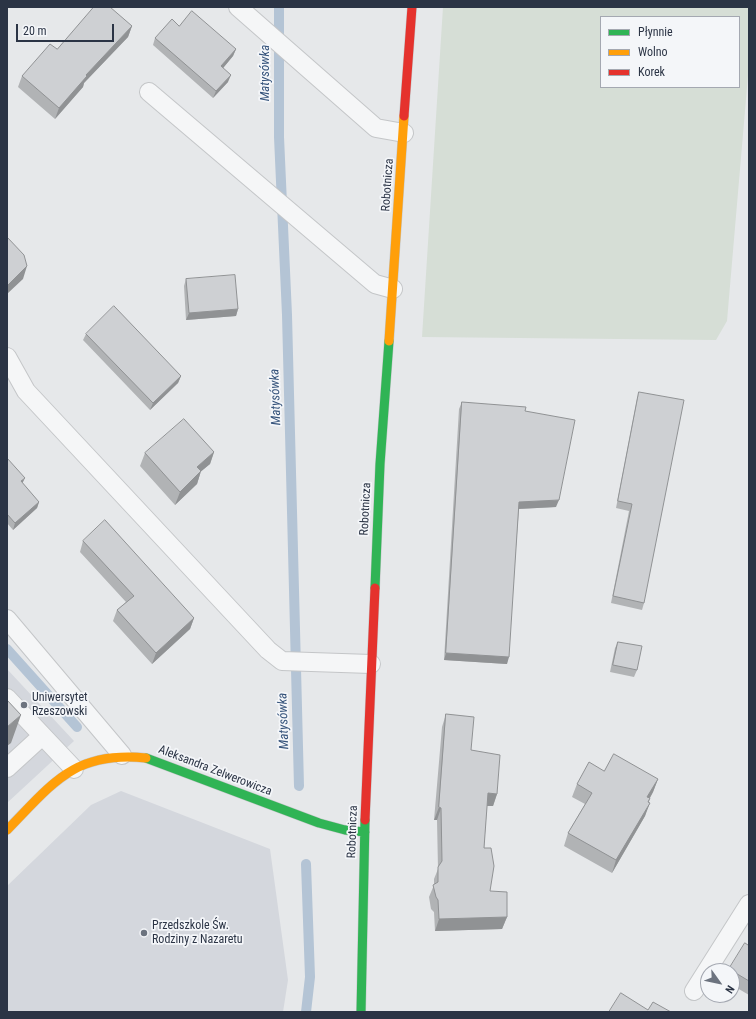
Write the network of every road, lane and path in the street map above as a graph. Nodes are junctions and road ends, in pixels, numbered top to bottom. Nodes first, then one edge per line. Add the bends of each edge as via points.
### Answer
1 (238, 7) edge
2 (412, 7) edge
3 (149, 92) dead end
4 (404, 133) junction
5 (393, 289) junction
6 (7, 357) edge
7 (7, 619) edge
8 (371, 664) junction
9 (7, 698) edge
10 (42, 736) junction
11 (122, 756) junction
12 (7, 768) edge
13 (74, 769) junction
14 (7, 830) edge
15 (365, 832) junction
16 (749, 904) edge
17 (694, 991) dead end
18 (361, 1012) edge

1 - 4 lane via 376,128
2 - 4 street, Robotnicza
3 - 5 lane via 375,284
4 - 5 street, Robotnicza
5 - 8 street, Robotnicza via 380,464
6 - 8 lane via 26,391 263,645 282,661
7 - 11 lane
8 - 15 street, Robotnicza
9 - 10 lane
10 - 12 lane
10 - 13 lane
11 - 13 street, Aleksandra Zelwerowicza via 93,760
11 - 15 street, Aleksandra Zelwerowicza via 149,758 319,823
13 - 14 street, Aleksandra Zelwerowicza
15 - 18 street, Robotnicza
16 - 17 lane

